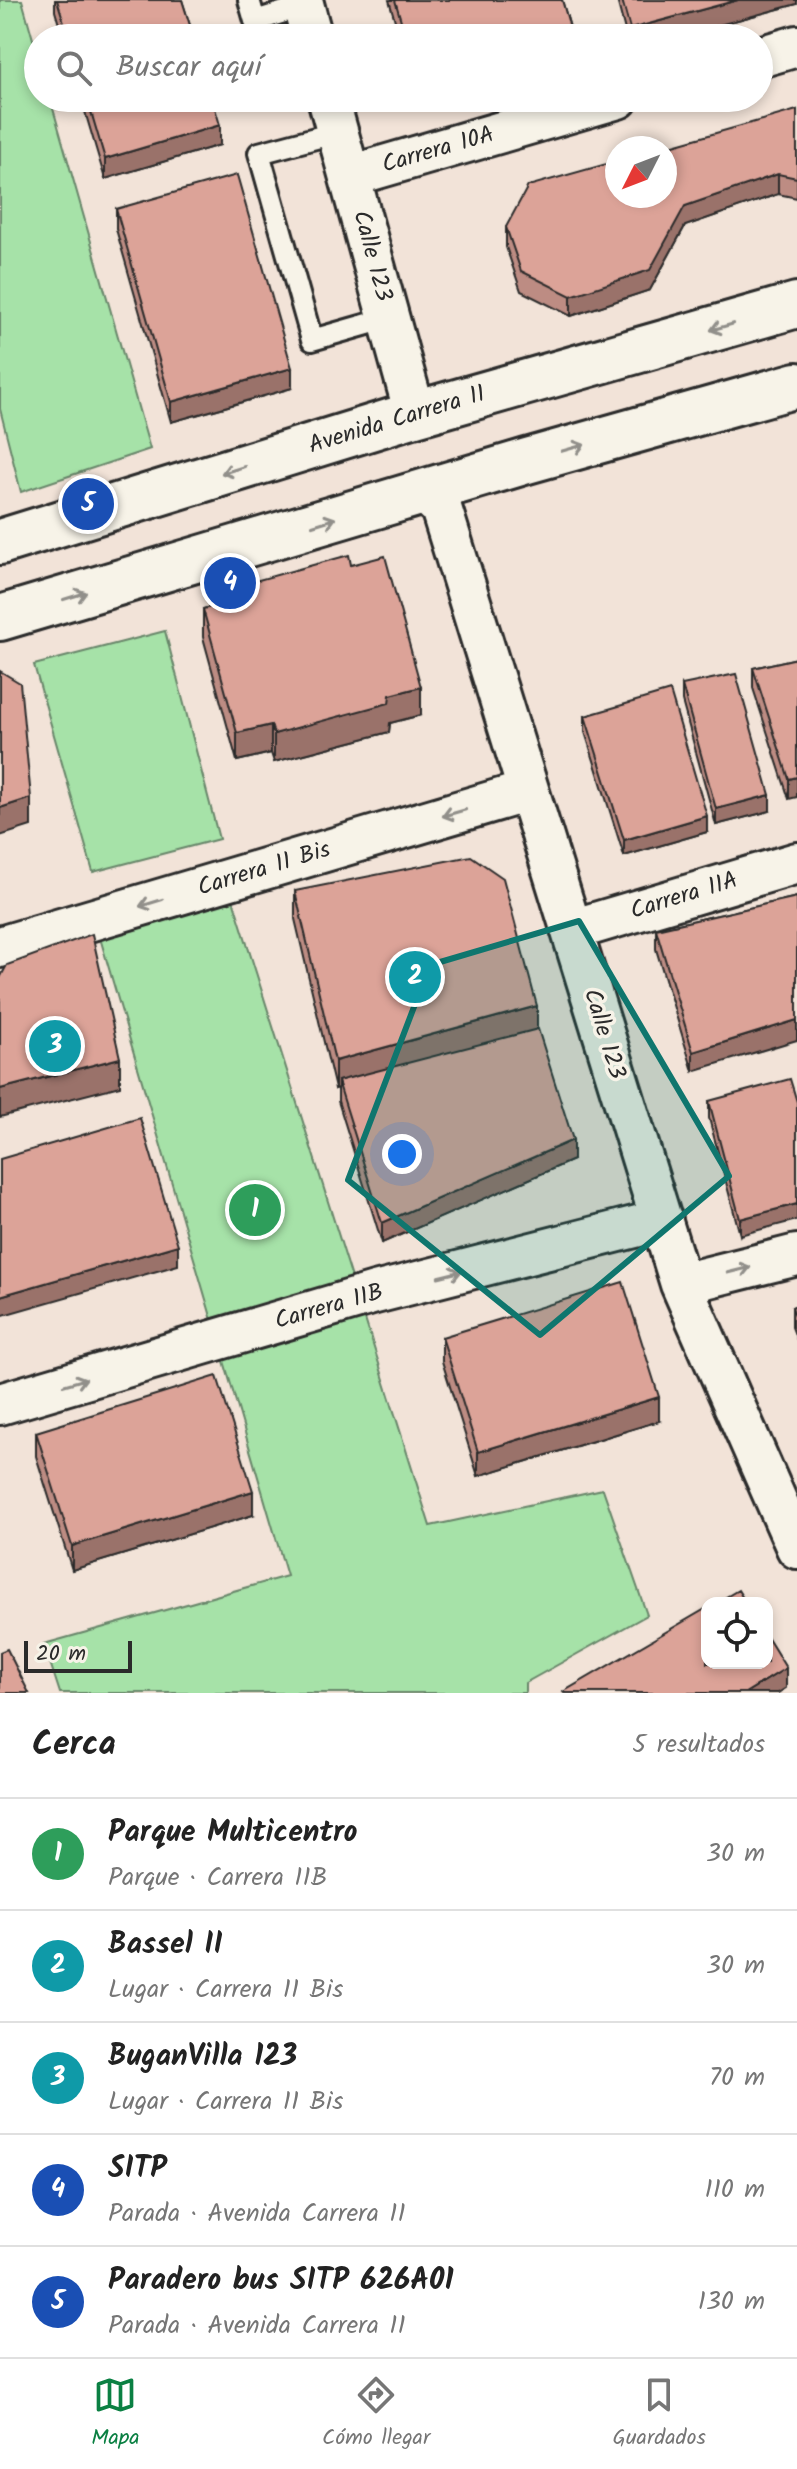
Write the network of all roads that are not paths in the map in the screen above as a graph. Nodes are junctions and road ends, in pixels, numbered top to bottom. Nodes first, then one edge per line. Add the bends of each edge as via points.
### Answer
1 (249, 0) edge
2 (306, 15) edge
3 (797, 46) edge
4 (773, 53) edge
5 (570, 112) edge
6 (333, 115) edge
7 (350, 176) junction
8 (797, 305) edge
9 (389, 318) junction
10 (797, 385) edge
11 (415, 414) junction
12 (439, 495) junction
13 (0, 542) edge
14 (0, 618) edge
15 (528, 791) junction
16 (797, 863) edge
17 (572, 930) junction
18 (0, 947) edge
19 (662, 1220) junction
20 (797, 1255) edge
21 (681, 1284) junction
22 (0, 1404) edge
23 (797, 1548) edge

1 - 2 lane via 255,21
3 - 4 street
5 - 7 street, Carrera 10A
6 - 7 street, Calle 123
6 - 9 lane via 259,153 312,340
7 - 9 street, Calle 123
8 -> 11 main road, Avenida Carrera 11
9 - 11 street, Calle 123
12 -> 10 main road
11 -> 13 main road, Avenida Carrera 11
14 -> 12 main road
12 - 15 street, Calle 123
15 - 17 street, Calle 123
15 -> 18 street, Carrera 11 Bis
16 - 17 street, Carrera 11A
17 - 19 street, Calle 123
19 - 21 street, Calle 123
22 -> 19 street, Carrera 11B via 375,1293
21 -> 20 street
21 - 23 street, Calle 123

